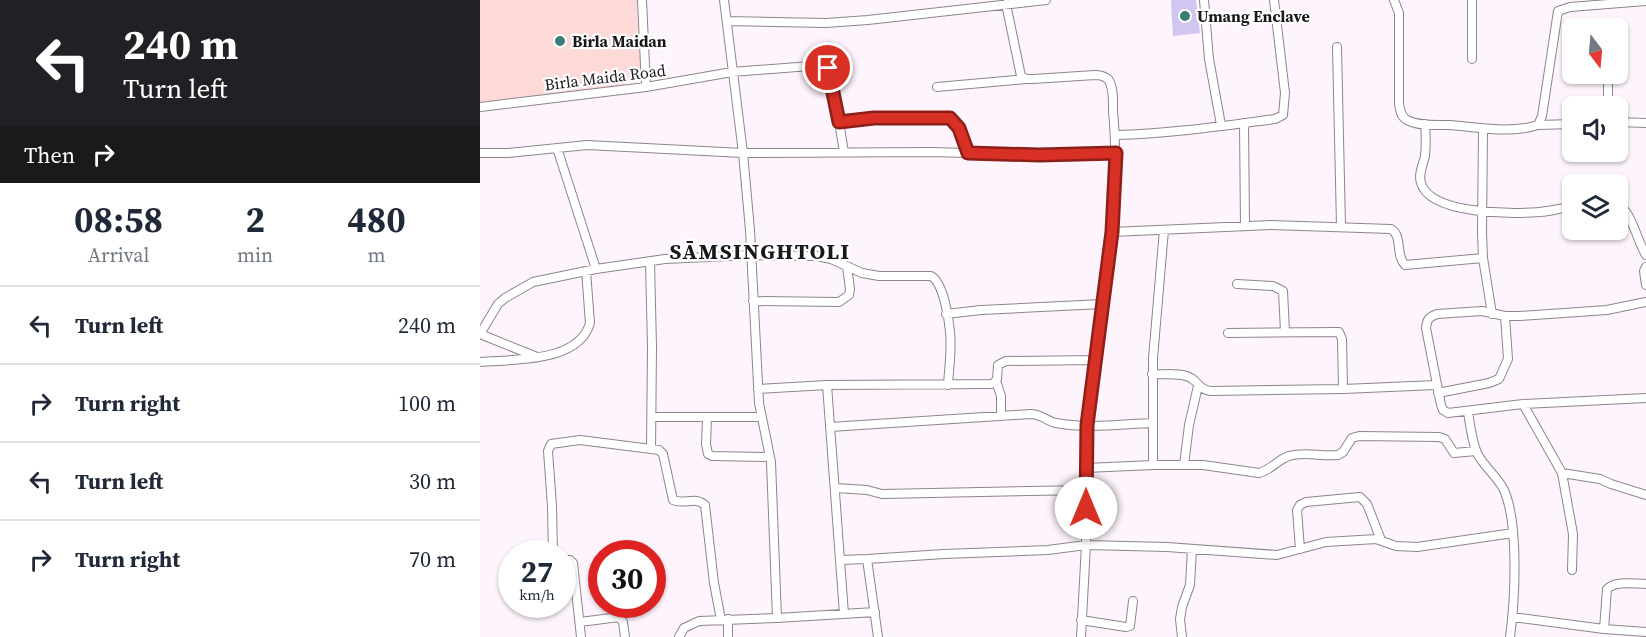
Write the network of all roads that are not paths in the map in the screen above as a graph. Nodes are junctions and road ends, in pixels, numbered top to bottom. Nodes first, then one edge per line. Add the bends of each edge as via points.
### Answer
1 (642, 0) edge
2 (724, 0) edge
3 (1046, 0) edge
4 (1204, 0) edge
5 (1274, 0) edge
6 (1394, 0) edge
7 (1472, 0) edge
8 (1646, 1) edge
9 (1600, 2) edge
10 (1006, 4) junction
11 (727, 21) junction
12 (1337, 47) dead end
13 (1472, 59) dead end
14 (732, 72) junction
15 (1026, 79) junction
16 (646, 87) junction
17 (937, 87) dead end
18 (480, 107) edge
19 (839, 122) junction
20 (1628, 122) edge
21 (1244, 123) junction
22 (1646, 123) edge
23 (1425, 124) junction
24 (1562, 124) edge
25 (1221, 125) junction
26 (1538, 125) junction
27 (1483, 129) junction
28 (1116, 135) junction
29 (557, 148) junction
30 (844, 152) junction
31 (480, 153) edge
32 (743, 153) junction
33 (968, 153) junction
34 (1116, 153) junction
35 (1562, 209) edge
36 (1483, 211) junction
37 (1628, 214) edge
38 (1245, 226) junction
39 (1341, 226) junction
40 (1164, 230) junction
41 (1112, 232) junction
42 (751, 255) junction
43 (1646, 255) edge
44 (1484, 258) junction
45 (650, 262) junction
46 (848, 267) junction
47 (1646, 267) edge
48 (596, 269) junction
49 (586, 271) junction
50 (1237, 284) dead end
51 (1646, 285) edge
52 (753, 301) junction
53 (1646, 302) edge
54 (1102, 304) junction
55 (946, 314) junction
56 (1492, 314) junction
57 (1505, 316) junction
58 (1285, 332) junction
59 (1228, 333) dead end
60 (537, 357) junction
61 (1095, 360) junction
62 (480, 362) edge
63 (1152, 374) junction
64 (996, 381) junction
65 (827, 385) junction
66 (948, 385) junction
67 (1198, 386) junction
68 (758, 388) junction
69 (1343, 389) junction
70 (1437, 389) junction
71 (1646, 398) edge
72 (1523, 404) junction
73 (1468, 412) junction
74 (1001, 416) junction
75 (652, 417) junction
76 (762, 417) junction
77 (707, 418) junction
78 (1152, 423) junction
79 (1087, 425) junction
80 (830, 428) junction
81 (651, 449) junction
82 (1476, 451) junction
83 (770, 457) junction
84 (1154, 465) junction
85 (1184, 465) junction
86 (1086, 468) junction
87 (1562, 473) junction
88 (835, 488) junction
89 (1086, 490) junction
90 (1646, 495) edge
91 (1513, 533) junction
92 (553, 540) edge
93 (1381, 540) junction
94 (1086, 545) junction
95 (1192, 549) junction
96 (1300, 549) junction
97 (867, 559) junction
98 (841, 560) junction
99 (1572, 570) dead end
100 (1646, 584) edge
101 (576, 588) edge
102 (1133, 601) dead end
103 (875, 612) junction
104 (844, 614) junction
105 (1512, 617) junction
106 (777, 618) junction
107 (724, 619) junction
108 (1081, 620) junction
109 (580, 622) junction
110 (1604, 629) junction
111 (1646, 632) edge
112 (581, 637) edge
113 (625, 637) edge
114 (679, 637) edge
115 (728, 637) edge
116 (878, 637) edge
117 (1081, 637) edge
118 (1182, 637) edge
119 (1510, 637) edge

1 - 16 street
2 - 11 street
3 - 10 street
4 - 25 street
5 - 21 street via 1285,108 1283,115 1275,119
6 - 23 street via 1399,13 1401,113 1408,121
7 - 13 street
8 - 9 street
9 - 26 street via 1558,11
10 - 11 street via 837,22
10 - 15 street via 1019,69
11 - 14 street
12 - 39 street
14 - 16 street, Birla Maida Road
14 - 19 street, Birla Maida Road via 823,65 831,74
14 - 32 street
15 - 17 street
15 - 28 street via 1103,76 1112,88
16 - 18 street, Birla Maida Road
19 - 30 street
19 - 33 street via 950,118 959,128
20 - 22 street
21 - 25 street
21 - 38 street
23 - 27 street
23 - 36 street via 1420,171 1426,192 1451,206
24 - 26 street
25 - 28 street via 1149,135
26 - 27 street
27 - 36 street
28 - 34 street
29 - 31 street
29 - 32 street
29 - 48 street
30 - 32 street
30 - 33 street
32 - 42 street
33 - 34 street
34 - 41 street
35 - 36 street
36 - 44 street
37 - 43 street
38 - 39 street
38 - 40 street
39 - 44 street via 1394,231 1405,265
40 - 41 street
40 - 63 street
41 - 54 street
42 - 45 street
42 - 46 street via 817,256
42 - 52 street
44 - 56 street
45 - 48 street
45 - 75 street
46 - 52 street via 849,296 839,302
46 - 55 street via 879,276 936,278
47 - 51 street
48 - 49 street
49 - 60 street via 588,330 569,349
49 - 60 street via 533,282 505,298 480,334
50 - 58 street via 1273,286 1283,291
52 - 68 street
53 - 57 street via 1607,310
54 - 55 street
54 - 61 street
55 - 66 street via 951,340
56 - 57 street
56 - 70 street via 1437,314 1426,320
57 - 70 street via 1508,359 1499,379
58 - 59 street
58 - 69 street via 1340,332
60 - 62 street
61 - 64 street via 1006,362 998,365
61 - 79 street
63 - 67 street via 1186,376
63 - 78 street
64 - 66 street
64 - 74 street
65 - 66 street
65 - 68 street
65 - 80 street
67 - 69 street via 1217,391
67 - 85 street
68 - 76 street
69 - 70 street
70 - 73 street via 1441,405 1448,413
71 - 72 street
72 - 73 street
72 - 87 street
73 - 82 street
74 - 79 street via 1037,414 1056,423
74 - 80 street
75 - 77 street
75 - 81 street
76 - 77 street
76 - 83 street
77 - 83 street via 708,454
78 - 79 street
78 - 84 street
79 - 86 street
80 - 88 street
81 - 92 street via 580,441 551,444 548,451
81 - 107 street via 663,454 673,500 697,500 705,505 714,583
82 - 85 street via 1454,453 1448,442 1439,437 1359,436 1352,438 1338,455 1291,455 1259,473
82 - 91 street via 1504,491
83 - 106 street
84 - 85 street
84 - 86 street
86 - 89 street
87 - 90 street via 1600,479
87 - 99 street via 1573,534
88 - 89 street via 882,494
88 - 98 street
89 - 94 street
91 - 93 street via 1417,547 1396,546
91 - 105 street
93 - 96 street via 1326,542
93 - 96 street via 1367,504 1360,497 1306,501 1297,510
94 - 95 street
94 - 97 street
94 - 108 street
95 - 96 street via 1270,555
95 - 118 street via 1190,585 1180,619
97 - 98 street
97 - 103 street
98 - 104 street
100 - 110 street via 1617,584 1607,589
101 - 109 street
102 - 108 street via 1130,626
103 - 104 street
103 - 116 street
104 - 106 street
105 - 110 street
105 - 119 street
106 - 107 street
107 - 114 street via 690,623
107 - 115 street
108 - 117 street
109 - 112 street
109 - 113 street via 619,616
110 - 111 street

